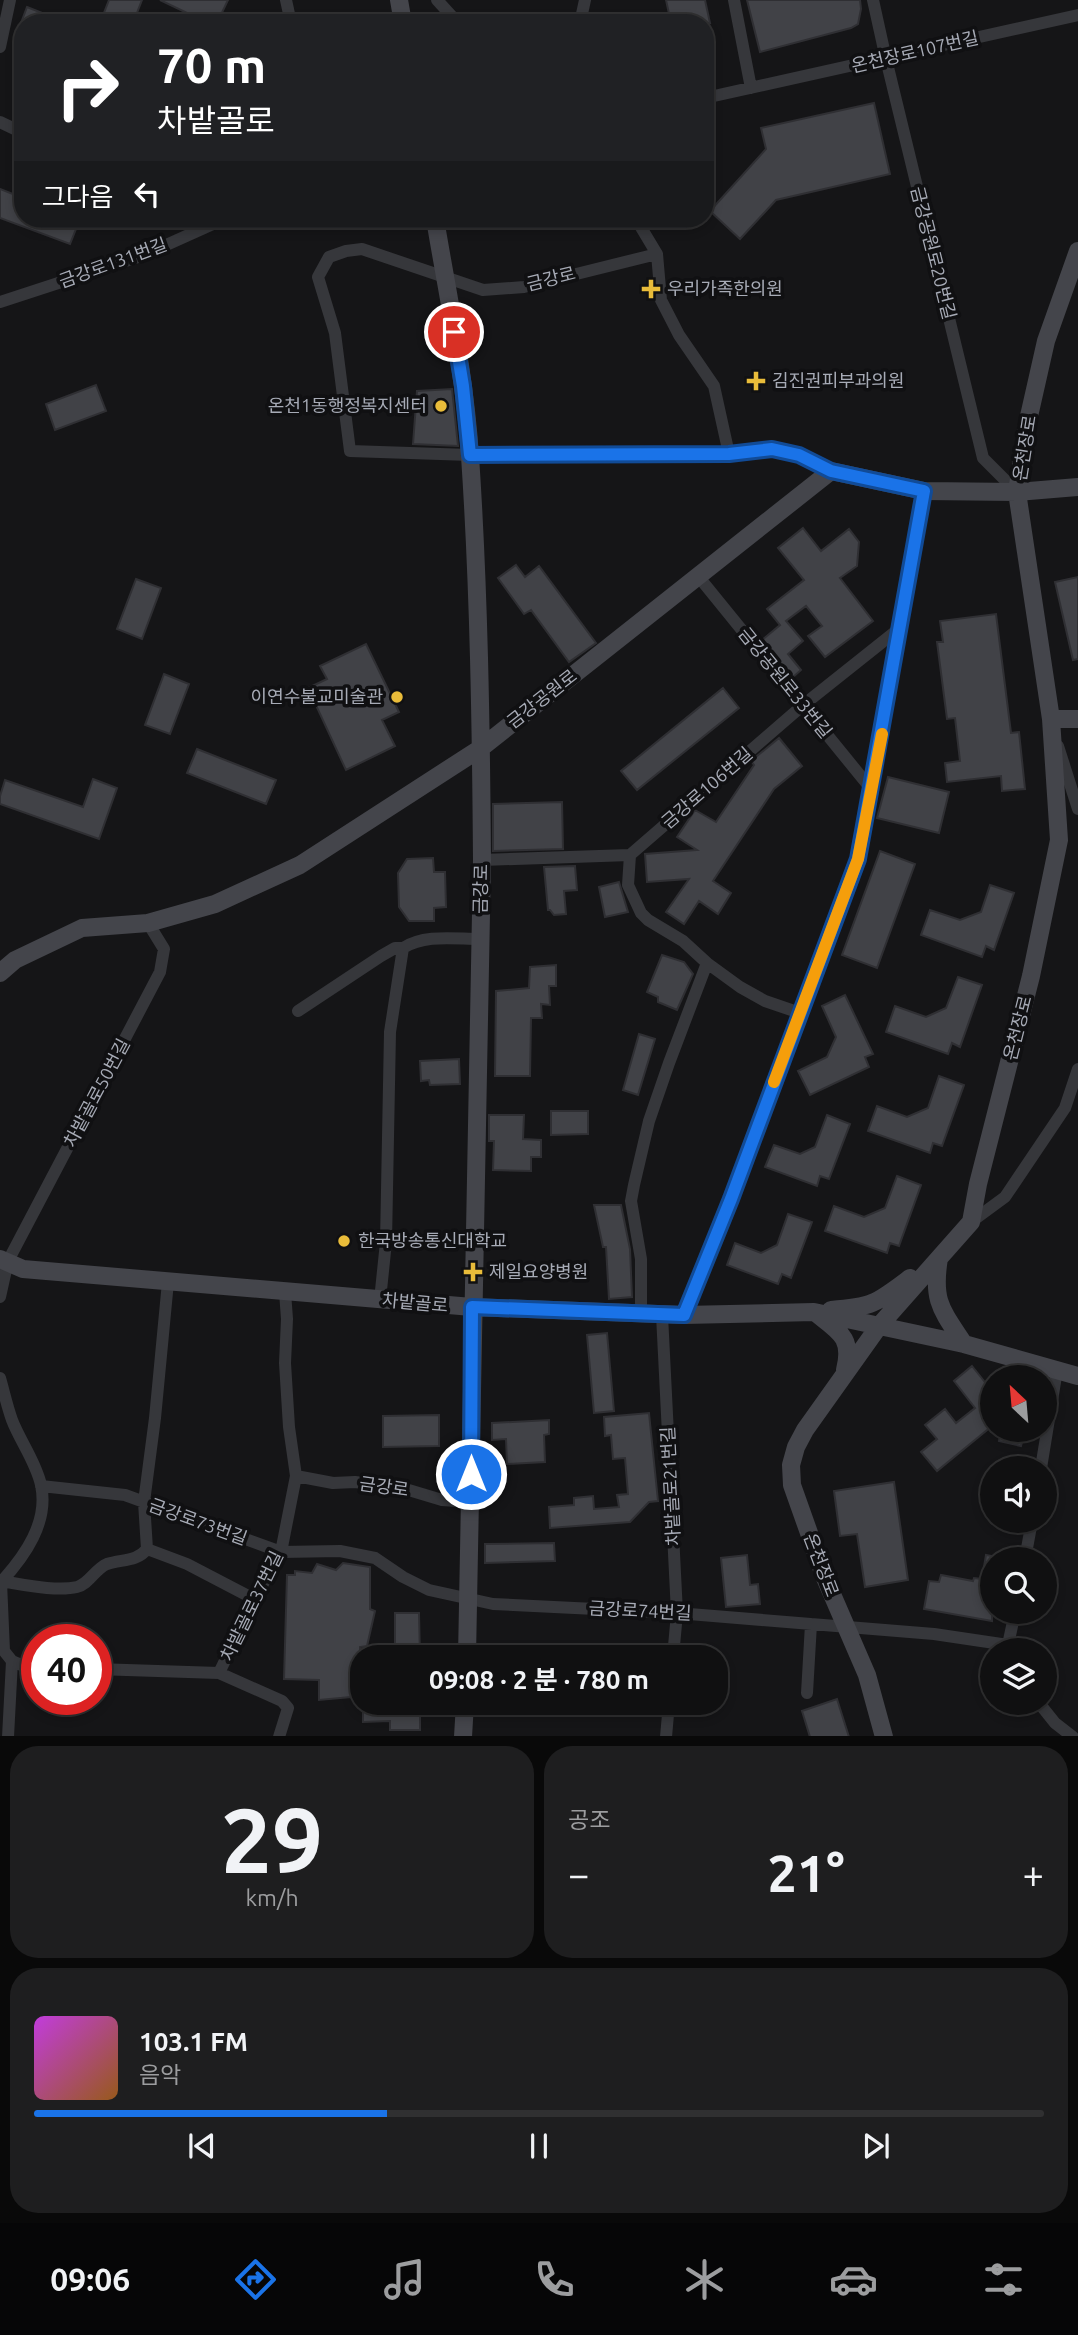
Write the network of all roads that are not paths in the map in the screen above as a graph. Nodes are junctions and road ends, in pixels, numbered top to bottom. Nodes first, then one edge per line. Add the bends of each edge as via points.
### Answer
1 (10, 0) edge
2 (437, 0) edge
3 (734, 0) edge
4 (873, 0) edge
5 (450, 14) edge
6 (1078, 15) edge
7 (0, 47) edge
8 (886, 59) junction
9 (751, 88) junction
10 (714, 96) edge
11 (200, 228) edge
12 (437, 228) edge
13 (641, 228) edge
14 (1078, 251) edge
15 (657, 254) junction
16 (1073, 274) edge
17 (445, 278) junction
18 (0, 302) edge
19 (729, 454) junction
20 (470, 455) junction
21 (831, 471) junction
22 (1078, 487) edge
23 (924, 491) junction
24 (1017, 492) junction
25 (698, 576) junction
26 (900, 628) junction
27 (802, 706) junction
28 (1051, 719) junction
29 (1078, 719) edge
30 (481, 748) junction
31 (872, 790) junction
32 (1078, 809) edge
33 (630, 855) junction
34 (482, 860) junction
35 (148, 923) junction
36 (480, 939) junction
37 (403, 948) junction
38 (707, 963) junction
39 (0, 973) edge
40 (298, 1011) dead end
41 (800, 1013) junction
42 (1078, 1069) edge
43 (971, 1222) junction
44 (940, 1255) junction
45 (4, 1260) edge
46 (167, 1282) junction
47 (285, 1292) junction
48 (0, 1297) edge
49 (380, 1300) junction
50 (472, 1307) junction
51 (814, 1312) junction
52 (640, 1314) junction
53 (662, 1315) junction
54 (684, 1315) junction
55 (879, 1326) junction
56 (964, 1344) junction
57 (1039, 1365) edge
58 (1057, 1370) edge
59 (843, 1375) junction
60 (1078, 1376) edge
61 (0, 1378) edge
62 (296, 1476) junction
63 (41, 1486) junction
64 (145, 1502) junction
65 (471, 1502) junction
66 (147, 1549) junction
67 (281, 1552) junction
68 (1, 1581) edge
69 (469, 1598) junction
70 (254, 1599) junction
71 (677, 1613) junction
72 (811, 1624) junction
73 (846, 1628) junction
74 (980, 1642) edge
75 (467, 1645) edge
76 (674, 1645) edge
77 (12, 1661) junction
78 (21, 1665) edge
79 (112, 1670) edge
80 (219, 1673) junction
81 (807, 1693) dead end
82 (464, 1715) edge
83 (668, 1715) edge
84 (1049, 1715) edge
85 (4, 1720) edge
86 (279, 1736) edge
87 (463, 1736) edge
88 (666, 1736) edge
89 (884, 1736) edge
90 (1072, 1736) edge

1 - 7 street
2 - 5 street
3 - 9 street
4 - 8 street, 금강공원로20번길
6 - 8 street, 온천장로107번길
8 - 9 street, 온천장로107번길
8 - 24 street, 금강공원로20번길 via 983,458
9 - 10 street, 온천장로107번길
11 - 18 street, 금강로131번길 via 144,255
12 - 17 street, 금강로
13 - 15 street
14 - 16 street, 온천장로
15 - 17 street, 금강로 via 524,287 483,290
15 - 19 street via 661,300 714,386
16 - 24 street, 온천장로 via 1046,341
17 - 20 street, 금강로
17 - 20 street via 362,249 329,257 318,277 335,333 350,451
19 - 20 street
19 - 21 street via 772,449 799,455
20 - 30 street, 금강로
21 - 23 street
21 - 25 street, 금강공원로
22 - 24 street
23 - 24 street
23 - 26 street
24 - 28 street, 온천장로
25 - 27 street, 금강공원로33번길
25 - 30 street, 금강공원로
26 - 27 street, 금강로106번길
26 - 31 street
27 - 31 street, 금강공원로33번길
27 - 33 street, 금강로106번길
28 - 29 street
28 - 32 street
28 - 43 street, 온천장로 via 1059,840
30 - 34 street, 금강로
30 - 35 street, 금강공원로 via 300,865 215,904
31 - 41 street via 858,859
33 - 34 street
33 - 38 street via 628,885 641,913
34 - 36 street, 금강로
35 - 39 street, 금강공원로 via 82,928 15,960
35 - 45 street, 차밭골로50번길 via 164,949 160,972
36 - 37 street via 433,939
36 - 50 street, 금강로
37 - 40 street via 381,956
37 - 49 street via 390,1032 386,1242
38 - 41 street via 765,1001
38 - 52 street via 649,1121 634,1185 631,1201 641,1259
41 - 54 street
42 - 43 street via 1065,1108 1005,1197
43 - 44 street, 온천장로
44 - 51 street via 880,1302
44 - 55 street, 온천장로
44 - 56 street via 935,1284 941,1309
45 - 46 street, 차밭골로 via 23,1269
45 - 48 street, 차밭골로50번길
46 - 47 street, 차밭골로
46 - 64 street
47 - 49 street, 차밭골로
47 - 62 street, 차밭골로37번길 via 285,1363
49 - 50 street, 차밭골로
50 - 52 street, 차밭골로
50 - 65 street, 금강로
51 - 54 street, 차밭골로
51 - 55 street, 차밭골로
51 - 59 street via 844,1336 848,1356
52 - 53 street, 차밭골로
53 - 54 street, 차밭골로
53 - 71 street, 차밭골로21번길
55 - 56 street, 차밭골로
55 - 59 street, 온천장로
56 - 57 street, 차밭골로
58 - 60 street, 차밭골로
59 - 73 street, 온천장로 via 805,1430 791,1465 792,1485
61 - 63 street via 12,1420
62 - 65 street, 금강로 via 402,1488 442,1500
62 - 67 street, 차밭골로37번길
63 - 64 street, 금강로73번길 via 125,1495
63 - 68 street via 41,1514 32,1542
64 - 66 street
64 - 67 street, 금강로73번길
65 - 69 street, 금강로
66 - 68 street via 136,1558 103,1565 77,1587
66 - 70 street
67 - 69 street, 금강로73번길 via 340,1551 376,1558 429,1590
67 - 70 street, 차밭골로37번길
68 - 77 street via 4,1651
69 - 71 street, 금강로74번길 via 493,1604
69 - 75 street, 금강로
70 - 80 street, 차밭골로37번길
71 - 72 street, 금강로74번길
71 - 76 street, 차밭골로21번길
72 - 73 street, 금강로74번길
72 - 81 street
73 - 74 street, 금강로74번길
73 - 89 street, 온천장로 via 867,1675
77 - 78 street
77 - 85 street
79 - 80 street, 차밭골로37번길
80 - 86 street via 282,1700 288,1708
82 - 87 street
83 - 88 street
84 - 90 street

